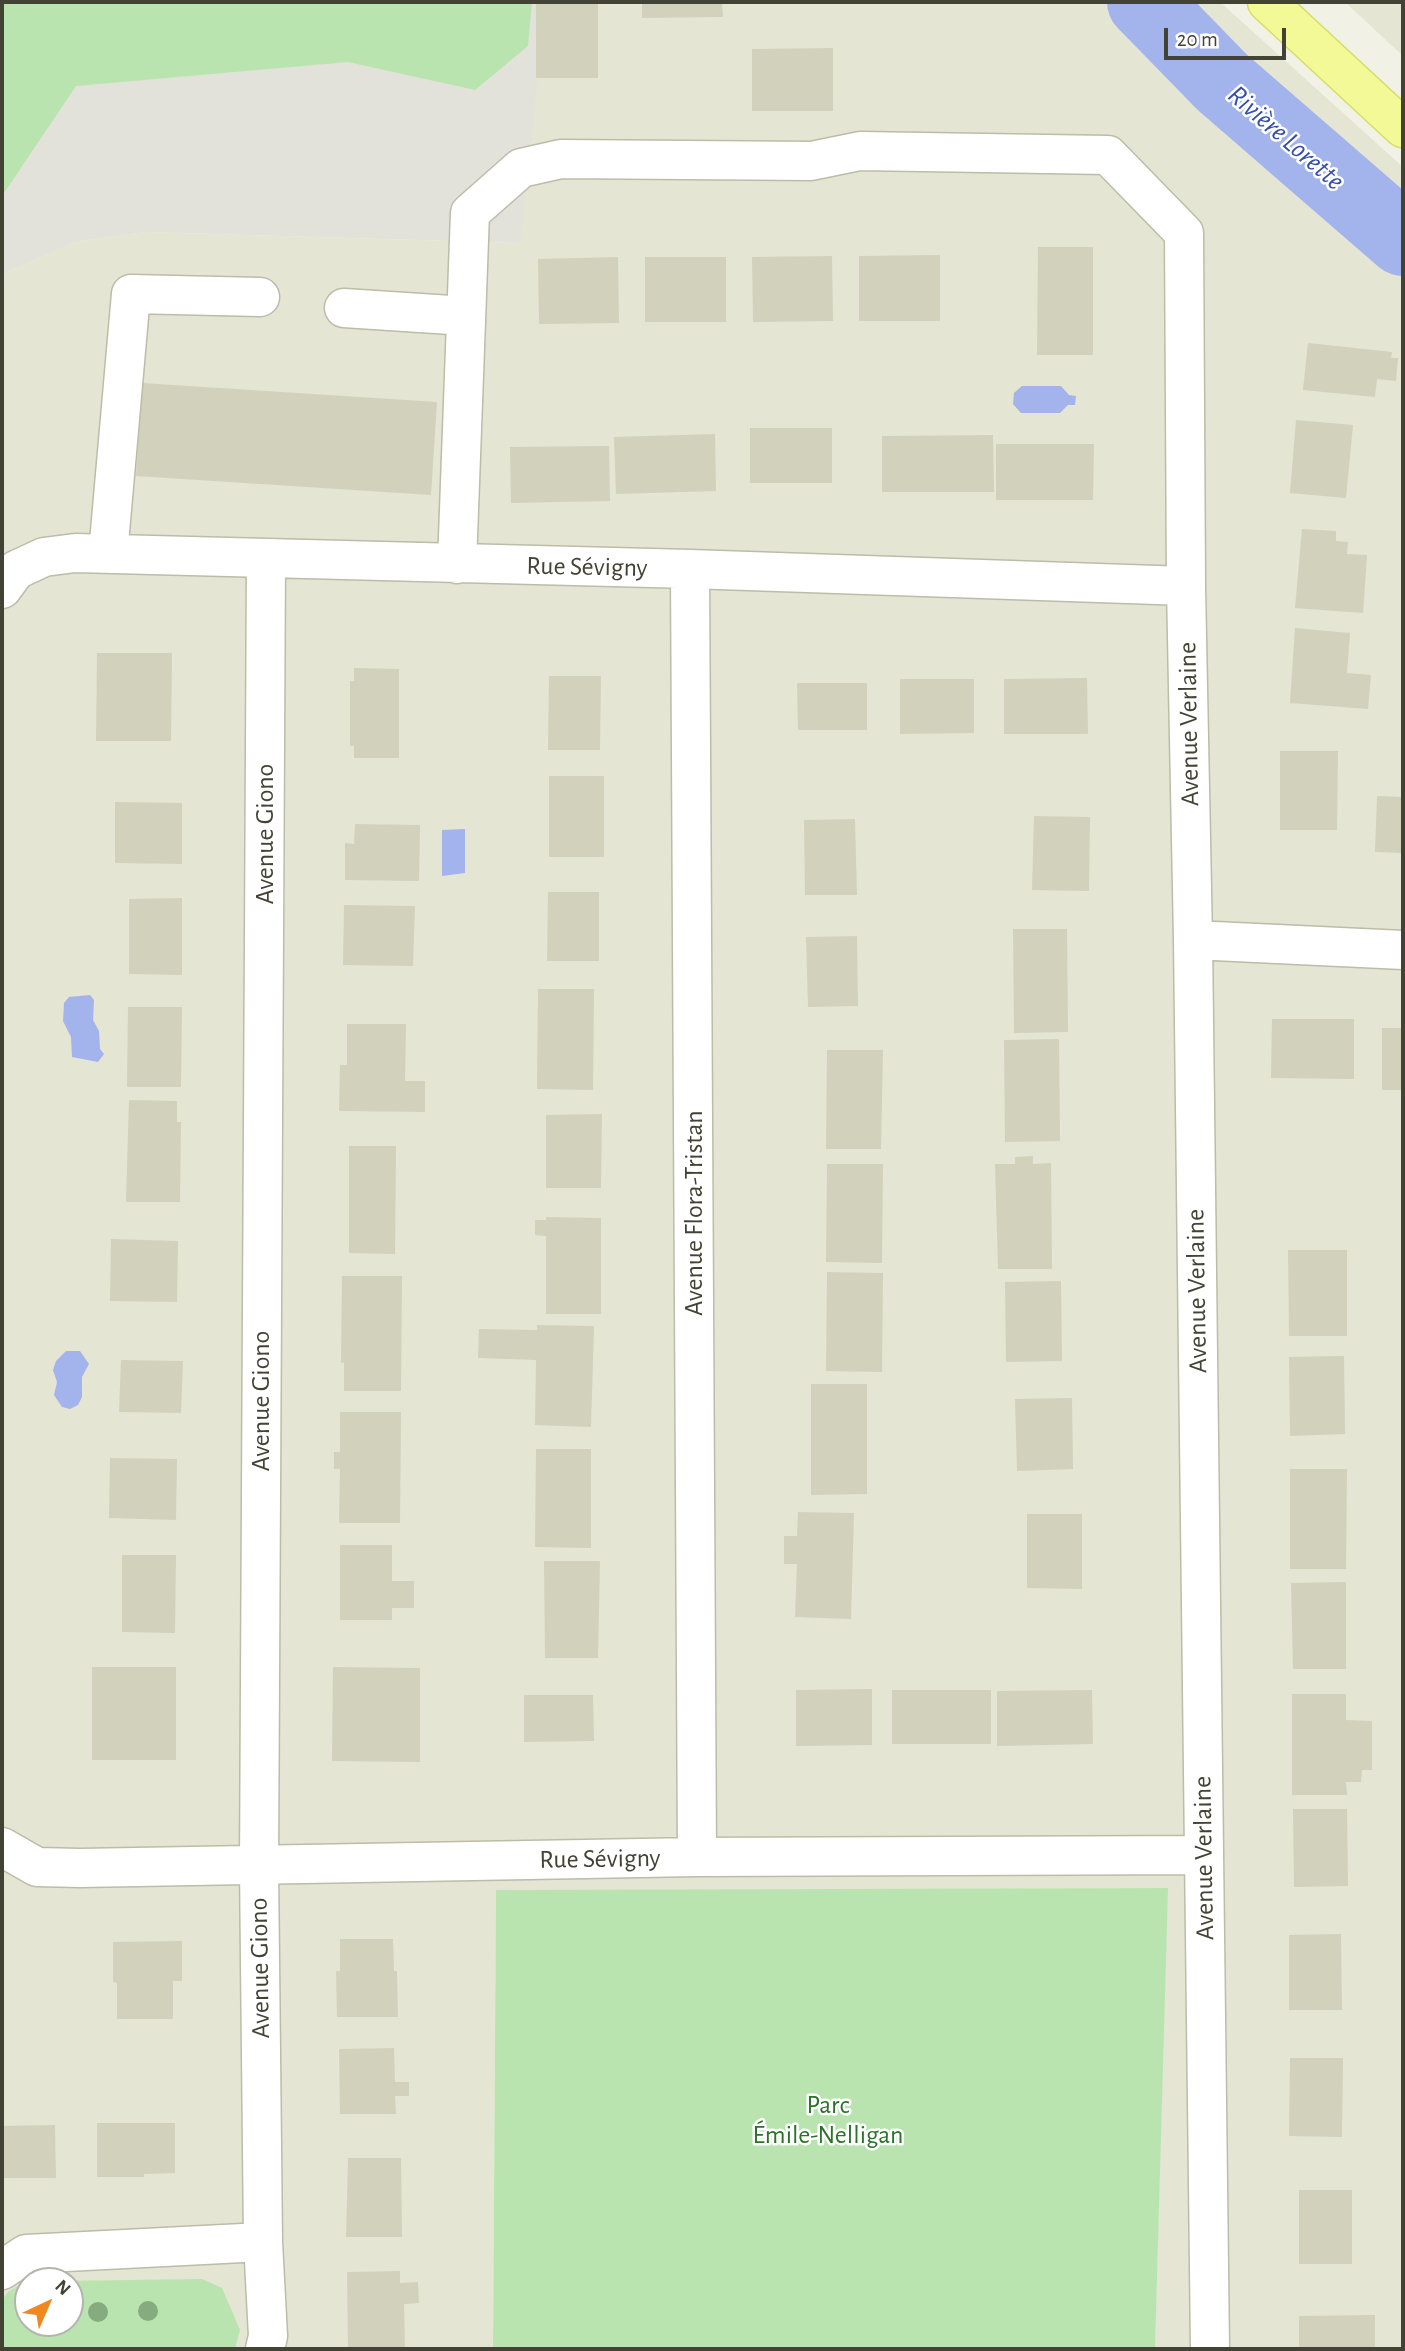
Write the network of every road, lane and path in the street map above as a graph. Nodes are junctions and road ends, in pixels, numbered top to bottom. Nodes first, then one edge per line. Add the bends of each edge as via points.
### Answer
1 (1267, 2) edge
2 (1403, 128) edge
3 (260, 297) dead end
4 (344, 308) dead end
5 (466, 316) junction
6 (108, 554) junction
7 (267, 559) junction
8 (457, 564) junction
9 (690, 569) junction
10 (1186, 586) junction
11 (2, 589) edge
12 (1193, 940) junction
13 (1403, 950) edge
14 (2, 1847) edge
15 (1203, 1855) junction
16 (697, 1857) junction
17 (258, 1866) junction
18 (263, 2242) junction
19 (2, 2270) edge
20 (265, 2349) edge
21 (1210, 2349) edge

1 - 2 main road
3 - 6 street via 131,295
4 - 5 street
5 - 8 street
5 - 10 street, Avenue Verlaine via 470,213 521,168 561,159 811,161 860,152 1108,155 1184,233
6 - 7 street, Rue Sévigny
6 - 11 street, Rue Sévigny via 44,557 16,569
7 - 8 street, Rue Sévigny
7 - 17 street, Avenue Giono
8 - 9 street, Rue Sévigny
9 - 10 street, Rue Sévigny
9 - 16 street, Avenue Flora-Tristan
10 - 12 street, Avenue Verlaine
12 - 13 street
12 - 15 street, Avenue Verlaine
14 - 17 street, Rue Sévigny via 37,1867
15 - 16 street, Rue Sévigny
15 - 21 street, Avenue Verlaine
16 - 17 street, Rue Sévigny
17 - 18 street, Avenue Giono
18 - 19 street via 26,2254
18 - 20 street, Avenue Giono

